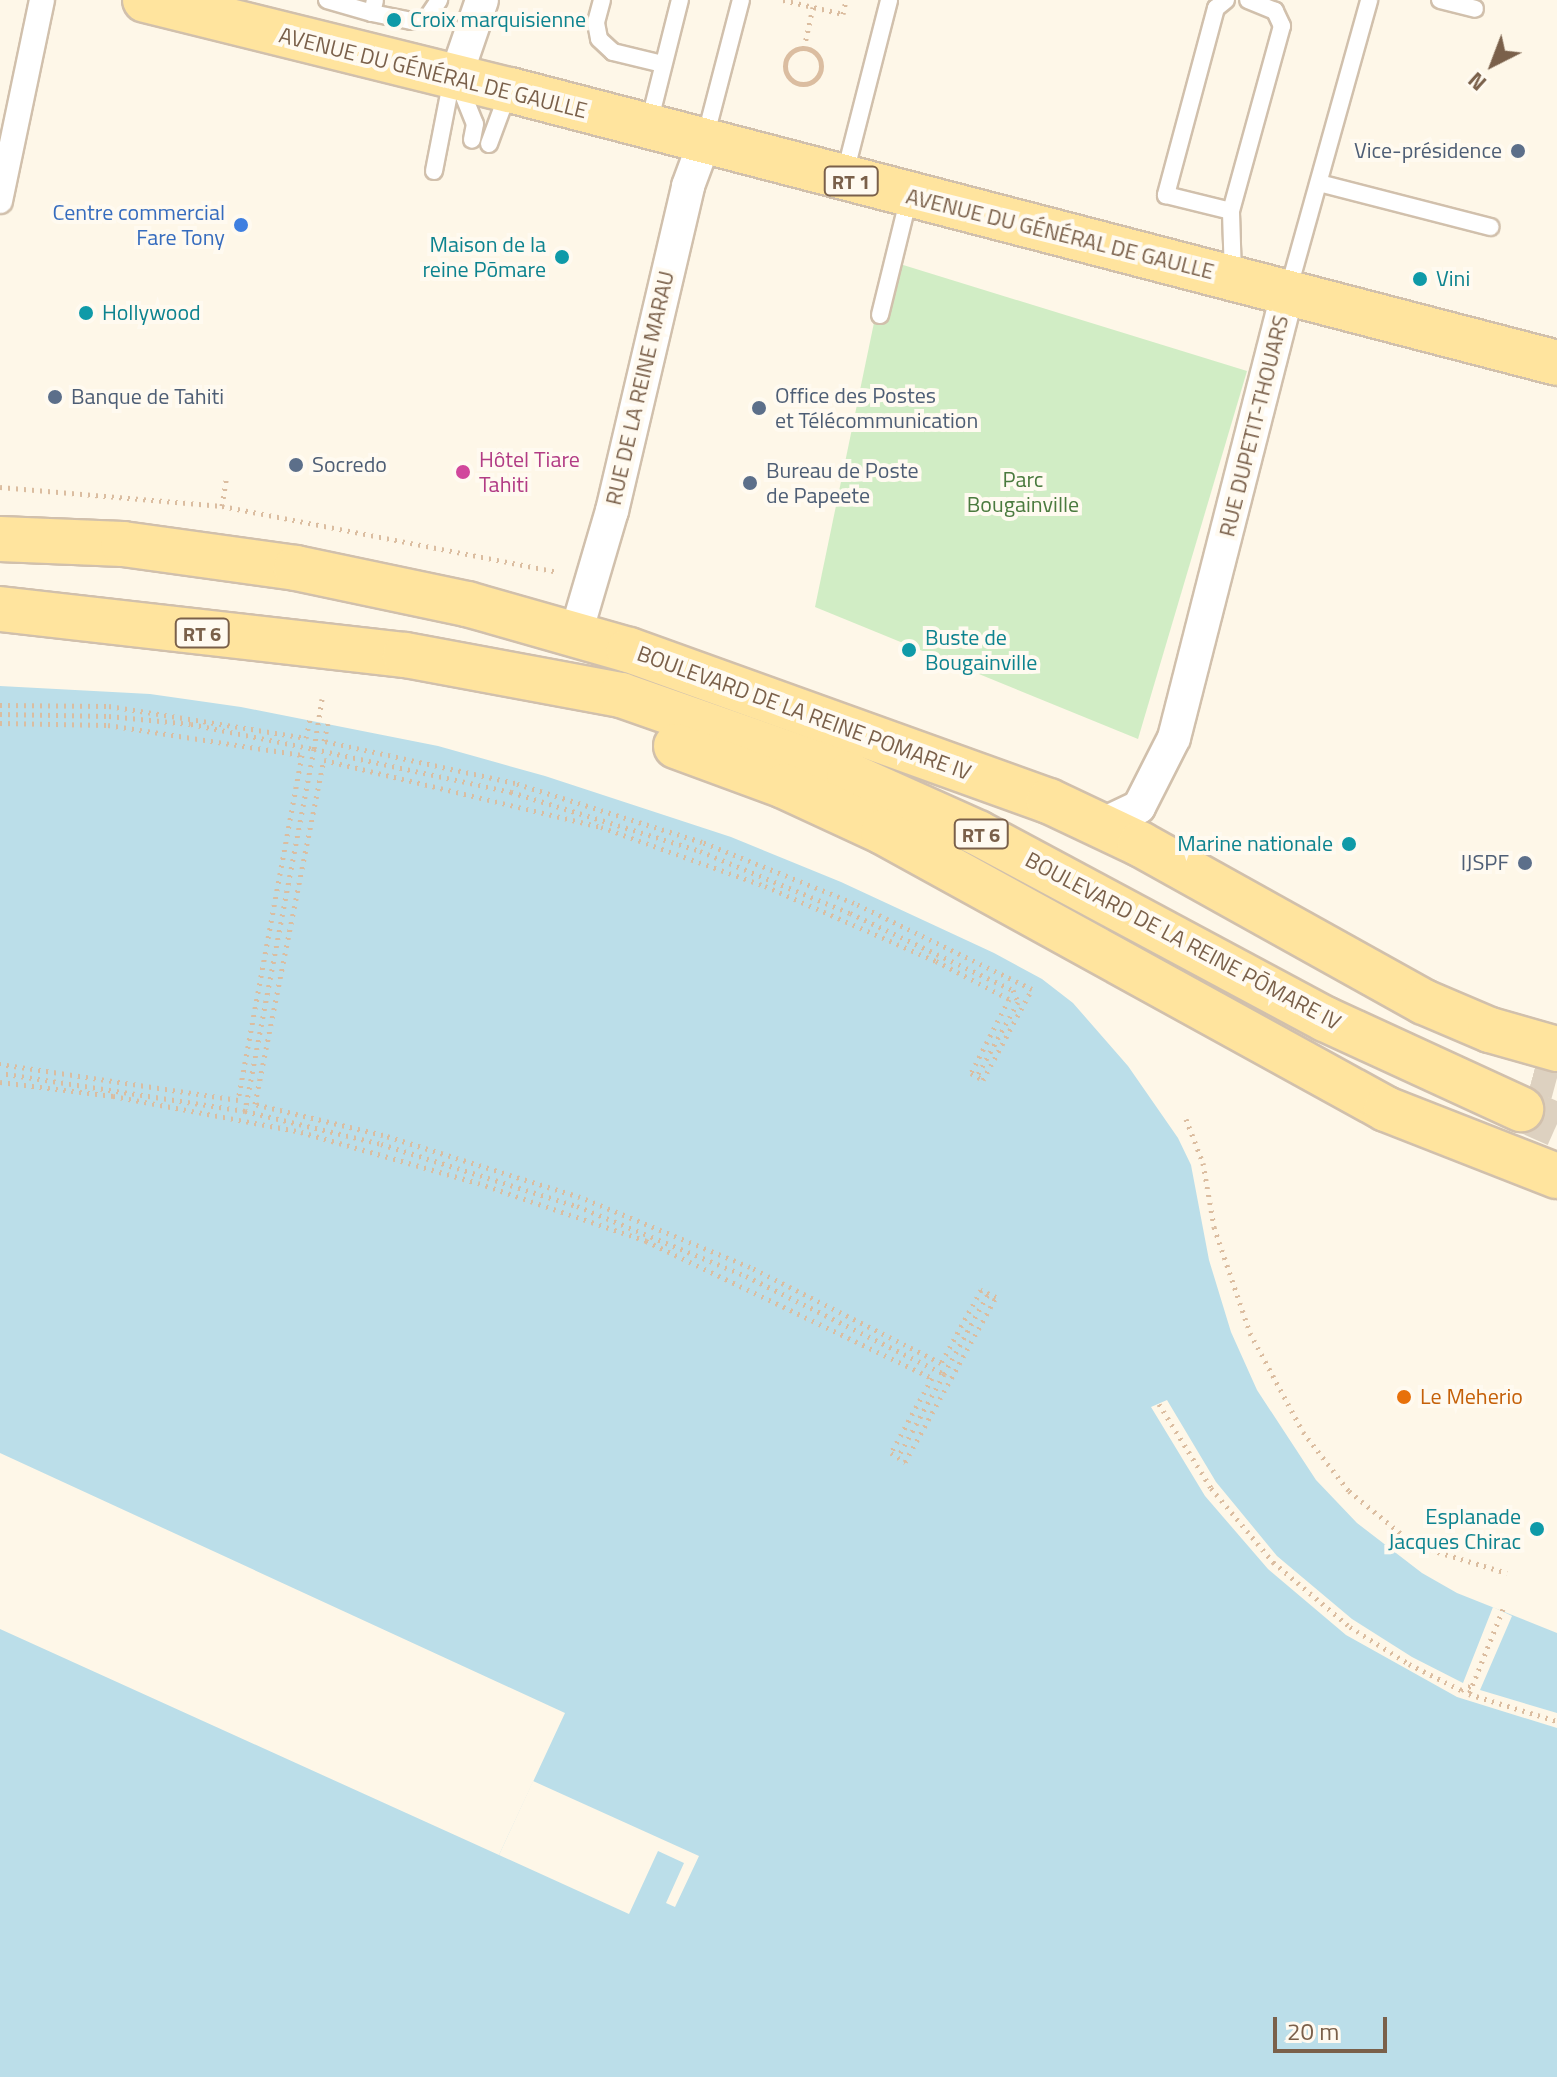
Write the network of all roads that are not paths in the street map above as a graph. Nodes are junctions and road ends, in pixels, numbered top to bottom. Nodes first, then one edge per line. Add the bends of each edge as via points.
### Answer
1 (42, 0) edge
2 (327, 0) edge
3 (439, 0) edge
4 (482, 0) edge
5 (602, 0) edge
6 (680, 0) edge
7 (741, 0) edge
8 (889, 0) edge
9 (1226, 0) edge
10 (1248, 0) edge
11 (1369, 0) edge
12 (1440, 0) edge
13 (187, 5) edge
14 (374, 6) edge
15 (1475, 9) dead end
16 (663, 64) junction
17 (454, 76) junction
18 (510, 90) junction
19 (647, 129) junction
20 (704, 143) junction
21 (434, 171) dead end
22 (843, 179) junction
23 (1319, 183) junction
24 (909, 197) junction
25 (0, 201) edge
26 (1231, 211) junction
27 (1490, 227) dead end
28 (1233, 278) junction
29 (1288, 292) junction
30 (880, 315) dead end
31 (1557, 363) edge
32 (0, 539) edge
33 (0, 609) edge
34 (576, 633) junction
35 (405, 655) junction
36 (782, 704) junction
37 (1101, 825) junction
38 (1537, 1076) edge
39 (1557, 1176) edge

1 - 25 street
2 - 14 lane
3 - 14 lane via 427,18 412,21
4 - 17 street
5 - 16 lane via 596,23 599,39 613,52
6 - 16 lane
7 - 20 lane
8 - 22 lane
9 - 26 lane via 1216,8 1166,195
10 - 26 lane via 1275,11 1282,26
11 - 23 lane, RUE DUPETIT-THOUARS
12 - 15 lane
13 - 17 main road, AVENUE DU GÉNÉRAL DE GAULLE / RT 1
16 - 19 lane
17 - 18 main road, AVENUE DU GÉNÉRAL DE GAULLE / RT 1
17 - 18 lane via 480,142
17 - 21 lane
18 - 19 main road, AVENUE DU GÉNÉRAL DE GAULLE / RT 1
19 - 20 main road, AVENUE DU GÉNÉRAL DE GAULLE / RT 1
20 - 22 main road, AVENUE DU GÉNÉRAL DE GAULLE / RT 1
20 - 34 street, RUE DE LA REINE MARAU via 688,186 612,511
22 - 24 main road, AVENUE DU GÉNÉRAL DE GAULLE / RT 1
23 - 27 lane
23 - 29 lane, RUE DUPETIT-THOUARS
24 - 28 main road, AVENUE DU GÉNÉRAL DE GAULLE / RT 1
24 - 30 lane
26 - 28 lane
28 - 29 main road, AVENUE DU GÉNÉRAL DE GAULLE / RT 1
29 - 31 main road, AVENUE DU GÉNÉRAL DE GAULLE / RT 1
29 - 37 street, RUE DUPETIT-THOUARS via 1174,738 1139,807
32 - 34 main road, BOULEVARD DE LA REINE POMARE IV / RT 6 via 123,544 225,556 378,584
33 - 35 main road, BOULEVARD DE LA REINE PŌMARE IV / RT 6
34 - 36 main road, BOULEVARD DE LA REINE POMARE IV / RT 6
35 - 38 main road, BOULEVARD DE LA REINE PŌMARE IV / RT 6 via 621,695 849,775 1094,890 1325,1019
35 - 39 main road via 659,740 838,810 1365,1098
36 - 37 main road, BOULEVARD DE LA REINE POMARE IV
36 - 38 main road, BOULEVARD DE LA REINE PŌMARE IV / RT 6 via 967,793 1380,1012
37 - 38 main road, BOULEVARD DE LA REINE POMARE IV via 1424,1002

